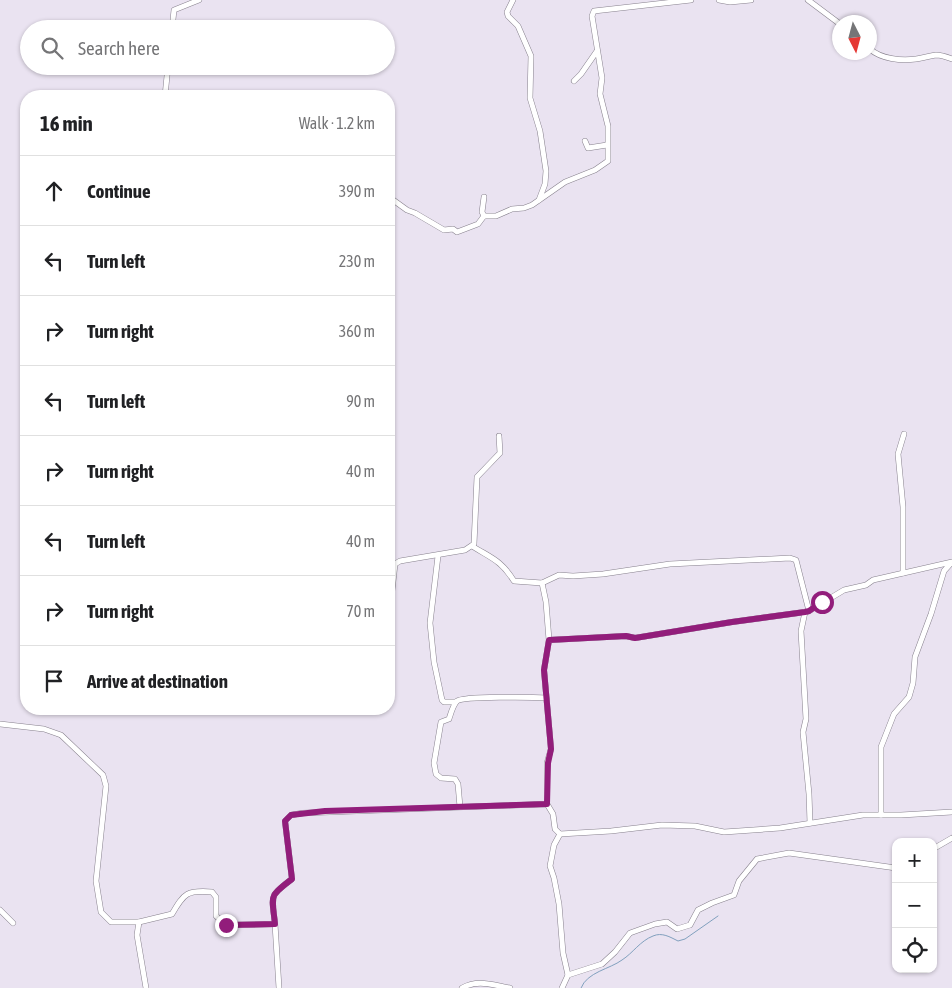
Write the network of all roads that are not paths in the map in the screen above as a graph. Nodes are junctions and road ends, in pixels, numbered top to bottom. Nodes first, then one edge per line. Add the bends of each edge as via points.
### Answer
1 (199, 0) edge
2 (512, 0) edge
3 (691, 0) edge
4 (719, 0) edge
5 (751, 0) edge
6 (808, 0) edge
7 (681, 1) edge
8 (832, 18) edge
9 (173, 20) edge
10 (597, 51) junction
11 (877, 53) edge
12 (952, 59) edge
13 (167, 75) edge
14 (574, 81) dead end
15 (166, 90) edge
16 (585, 141) dead end
17 (607, 145) junction
18 (484, 197) dead end
19 (395, 201) edge
20 (539, 201) junction
21 (484, 216) junction
22 (904, 434) dead end
23 (499, 436) dead end
24 (472, 546) junction
25 (438, 556) junction
26 (952, 562) edge
27 (395, 564) edge
28 (903, 573) junction
29 (542, 583) junction
30 (807, 611) junction
31 (549, 640) junction
32 (546, 698) junction
33 (455, 702) junction
34 (0, 724) edge
35 (547, 804) junction
36 (460, 808) junction
37 (952, 812) edge
38 (881, 815) junction
39 (810, 823) junction
40 (560, 834) junction
41 (952, 838) edge
42 (937, 847) edge
43 (892, 867) edge
44 (0, 910) edge
45 (139, 922) junction
46 (13, 923) dead end
47 (275, 924) junction
48 (568, 975) junction
49 (564, 987) edge
50 (146, 988) edge
51 (279, 988) edge
52 (462, 988) edge
53 (510, 988) edge

1 - 9 street via 174,10
2 - 20 street via 508,16 518,26 532,56 530,98 540,131 546,171
3 - 7 street
4 - 5 street
6 - 8 street
7 - 10 street via 594,11
10 - 14 street
10 - 17 street via 602,78 600,94 608,126
11 - 12 street via 899,59 938,55
13 - 15 street
16 - 17 street via 588,148
17 - 20 street via 608,161 565,182
18 - 21 street
19 - 21 street via 444,230 457,232 468,229
20 - 21 street via 496,216
22 - 28 street via 898,454 903,507
23 - 24 street via 500,453 477,477
24 - 25 street
24 - 29 street via 495,558 514,581
25 - 27 street
25 - 33 street via 430,623 434,662 442,700
26 - 28 street
26 - 38 street via 944,571 915,657 909,697 894,714 880,747
28 - 30 street via 844,590
29 - 30 street via 559,575 603,574 670,564 790,558 796,560
29 - 31 street
30 - 31 street via 635,638
30 - 39 street via 801,631 806,718 803,732
31 - 32 street via 544,670
32 - 33 street via 504,696
32 - 35 street via 551,749
33 - 36 street via 449,719 441,722 434,763 440,778 455,779 458,784
34 - 45 street via 44,729 61,735 103,775 106,786 96,881 100,912 111,922
35 - 36 street
35 - 40 street via 553,814 555,829
36 - 47 street via 325,811 291,815 285,821 292,879 275,892
37 - 38 street
38 - 39 street via 863,814
39 - 40 street via 724,832 662,824
40 - 48 street via 550,866 559,904
41 - 42 street
43 - 48 street via 789,853 757,859 739,881 734,896 698,910 690,926 677,929 667,922 630,933 602,964
44 - 46 street
45 - 47 street via 172,914 182,898 195,891 212,892 216,898 216,916 226,925
45 - 50 street via 137,935
47 - 51 street
48 - 49 street
52 - 53 street via 479,982

